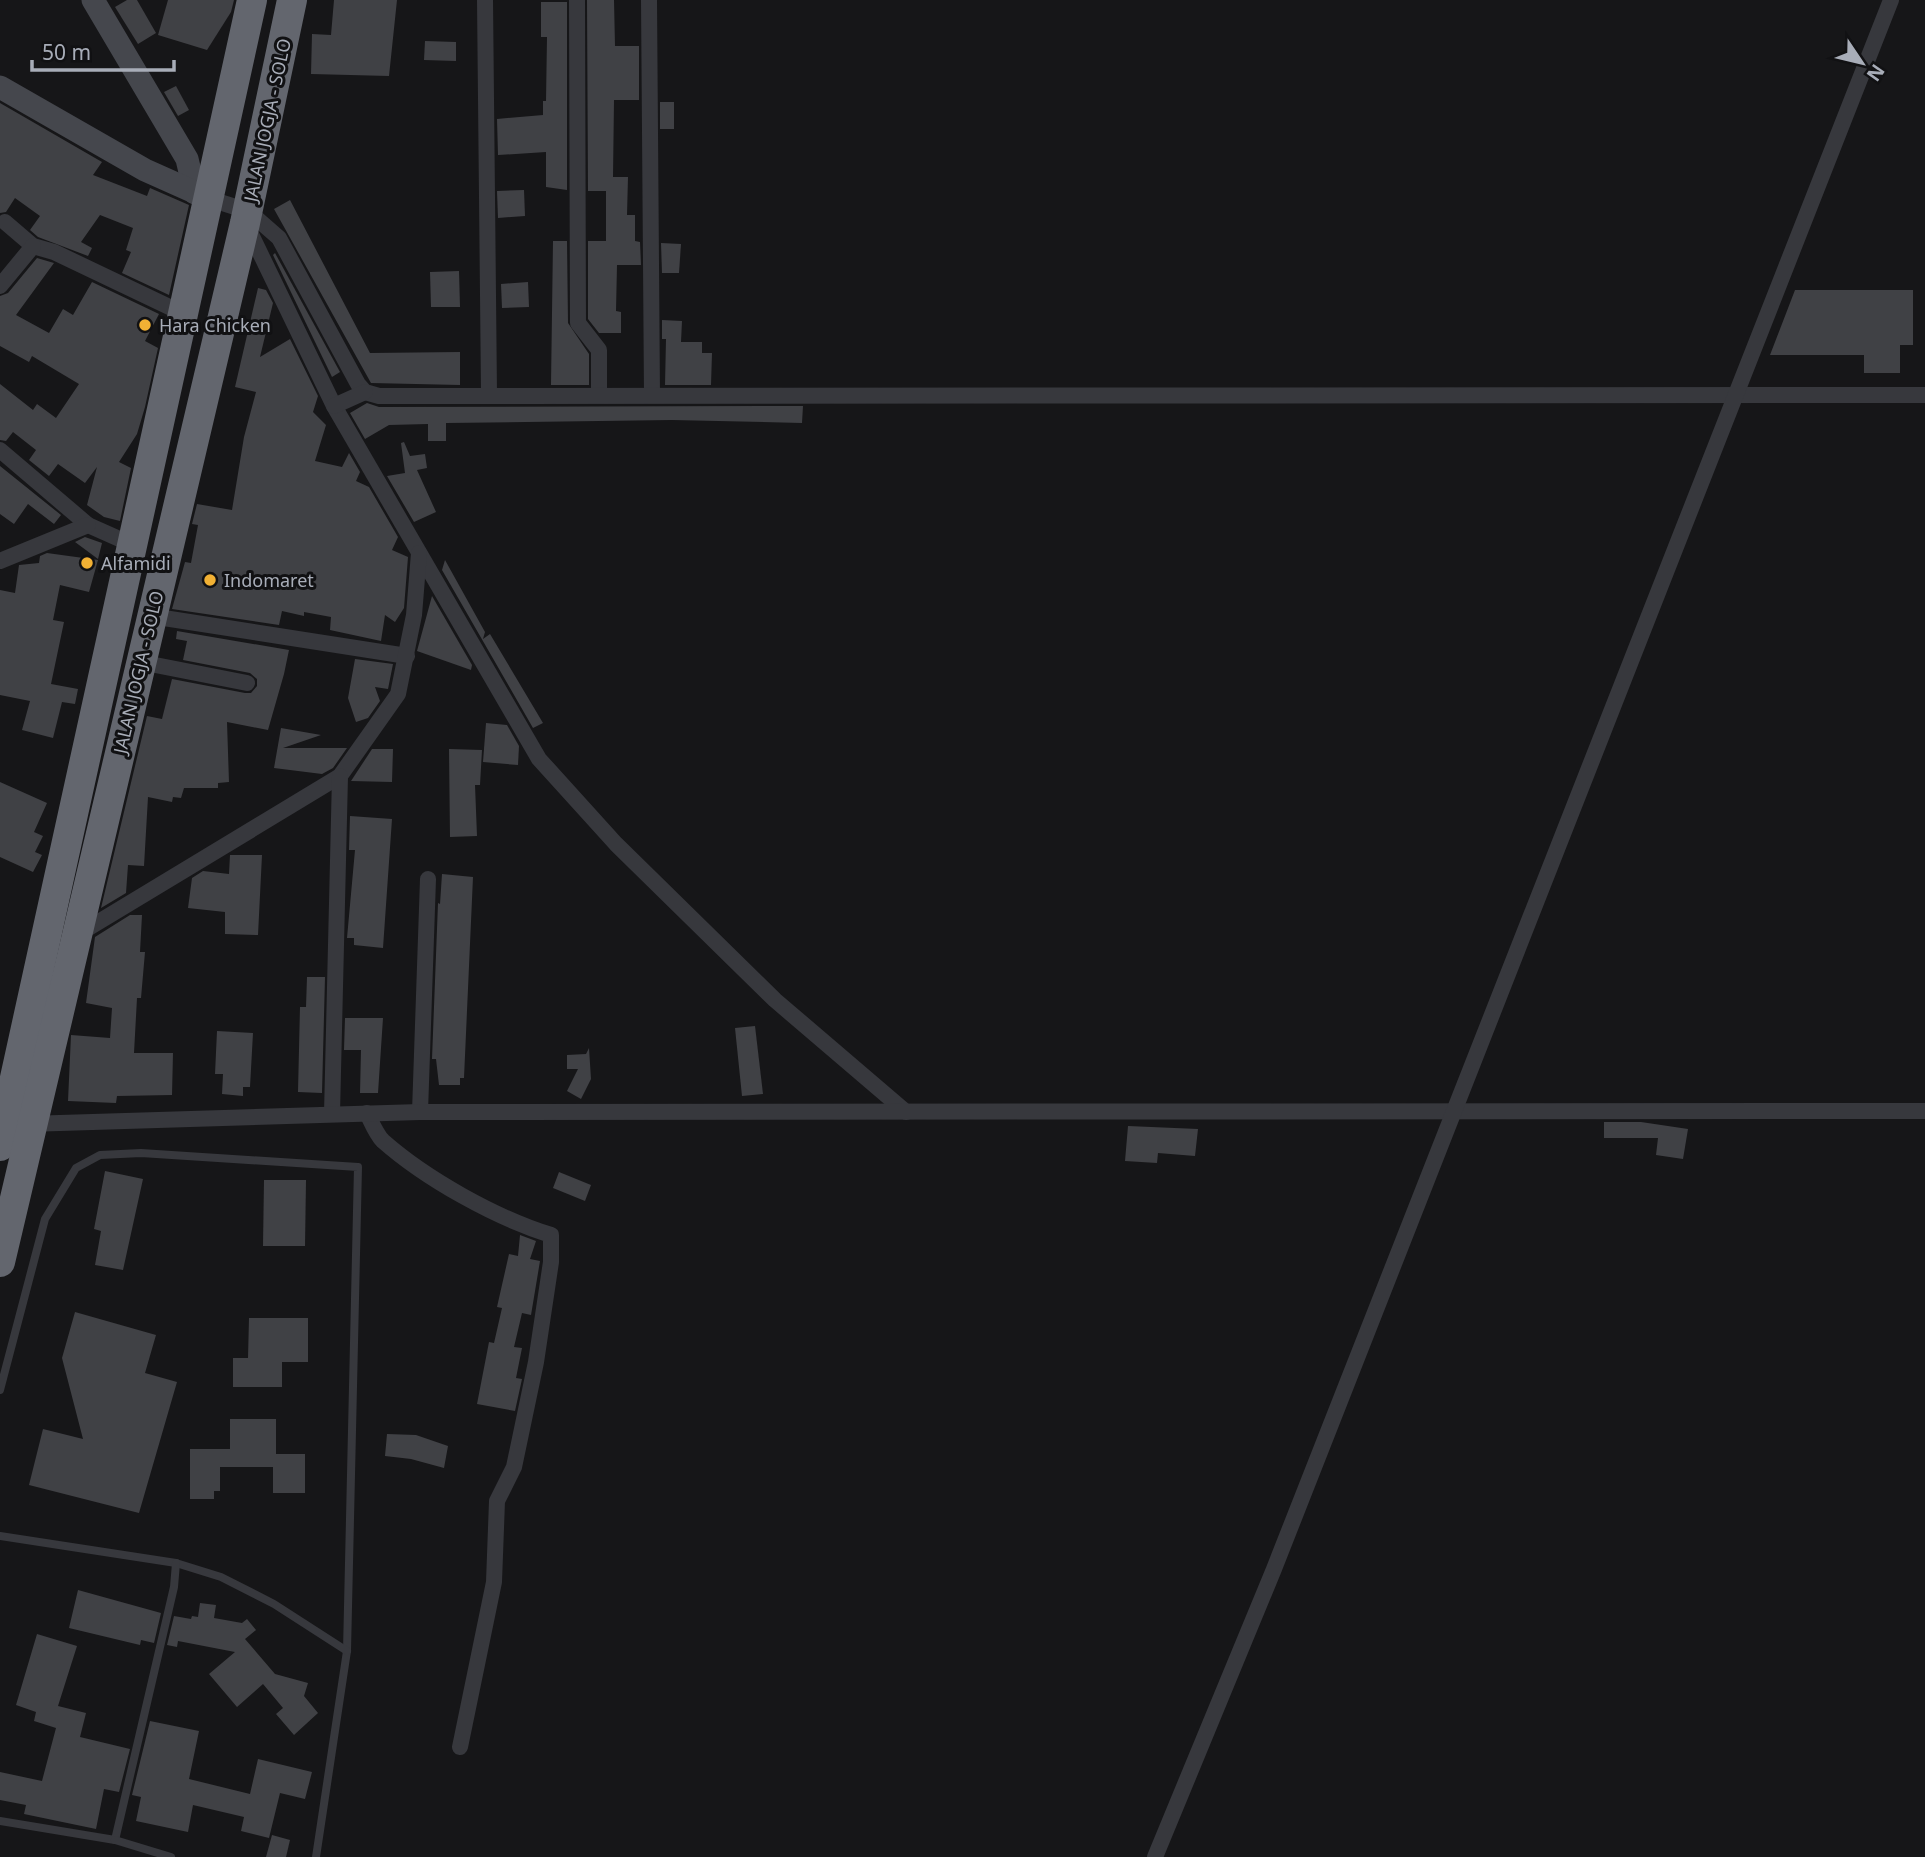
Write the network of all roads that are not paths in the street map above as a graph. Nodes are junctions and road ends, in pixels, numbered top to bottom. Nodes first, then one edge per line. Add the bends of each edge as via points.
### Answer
1 (93, 0) edge
2 (252, 0) edge
3 (292, 0) edge
4 (485, 0) edge
5 (577, 0) edge
6 (649, 0) edge
7 (1891, 0) edge
8 (0, 87) edge
9 (202, 196) junction
10 (247, 217) junction
11 (5, 222) dead end
12 (33, 246) junction
13 (0, 286) edge
14 (184, 314) junction
15 (365, 392) junction
16 (489, 394) junction
17 (599, 394) junction
18 (652, 395) junction
19 (1925, 395) edge
20 (1735, 396) junction
21 (334, 406) junction
22 (0, 450) edge
23 (88, 526) junction
24 (133, 545) junction
25 (419, 553) junction
26 (2, 558) edge
27 (150, 617) junction
28 (407, 656) junction
29 (140, 662) junction
30 (247, 683) dead end
31 (340, 776) junction
32 (428, 879) dead end
33 (77, 935) junction
34 (1925, 1111) edge
35 (420, 1112) junction
36 (906, 1112) junction
37 (1452, 1112) junction
38 (367, 1113) junction
39 (332, 1114) junction
40 (13, 1131) edge
41 (0, 1262) edge
42 (0, 1390) edge
43 (0, 1536) edge
44 (176, 1563) junction
45 (347, 1651) junction
46 (460, 1747) dead end
47 (0, 1821) edge
48 (115, 1840) junction
49 (171, 1857) edge
50 (316, 1857) edge
51 (1155, 1857) edge

1 - 9 street via 187,159
2 - 9 highway, JALAN JOGJA - SOLO
3 - 10 highway, JALAN JOGJA - SOLO
4 - 16 street
5 - 17 street via 578,323 599,350
6 - 18 street
7 - 20 street
8 - 9 street via 145,170
9 - 10 street
9 - 14 highway, JALAN JOGJA - SOLO
10 - 15 street via 279,239
10 - 21 street
10 - 27 highway, JALAN JOGJA - SOLO
11 - 12 street
12 - 13 street
12 - 14 street
14 - 24 highway, JALAN JOGJA - SOLO
15 - 16 street via 379,396
15 - 21 street
16 - 17 street
17 - 18 street
18 - 20 street
19 - 20 street
20 - 37 street
21 - 25 street
22 - 23 street
23 - 24 street
23 - 26 street
24 - 40 highway, JALAN JOGJA - SOLO
25 - 28 street
25 - 36 street via 539,759 616,844 775,1000
27 - 28 street
27 - 29 highway, JALAN JOGJA - SOLO
28 - 31 street via 398,694
29 - 30 street
29 - 33 highway, JALAN JOGJA - SOLO
31 - 33 street
31 - 39 street
32 - 35 street
33 - 40 highway, JALAN JOGJA - SOLO
34 - 37 street
35 - 36 street
35 - 38 street
36 - 37 street
37 - 51 street via 1274,1569
38 - 39 street
38 - 46 street via 381,1139 449,1188 515,1224 551,1235 536,1362 514,1467 497,1501 494,1582
39 - 40 street
40 - 41 highway, JALAN JOGJA - SOLO
42 - 45 lane via 45,1219 76,1168 100,1155 141,1153 358,1167
43 - 44 lane
44 - 45 lane via 221,1577 274,1604
44 - 48 lane
45 - 50 lane
47 - 48 lane
48 - 49 lane

